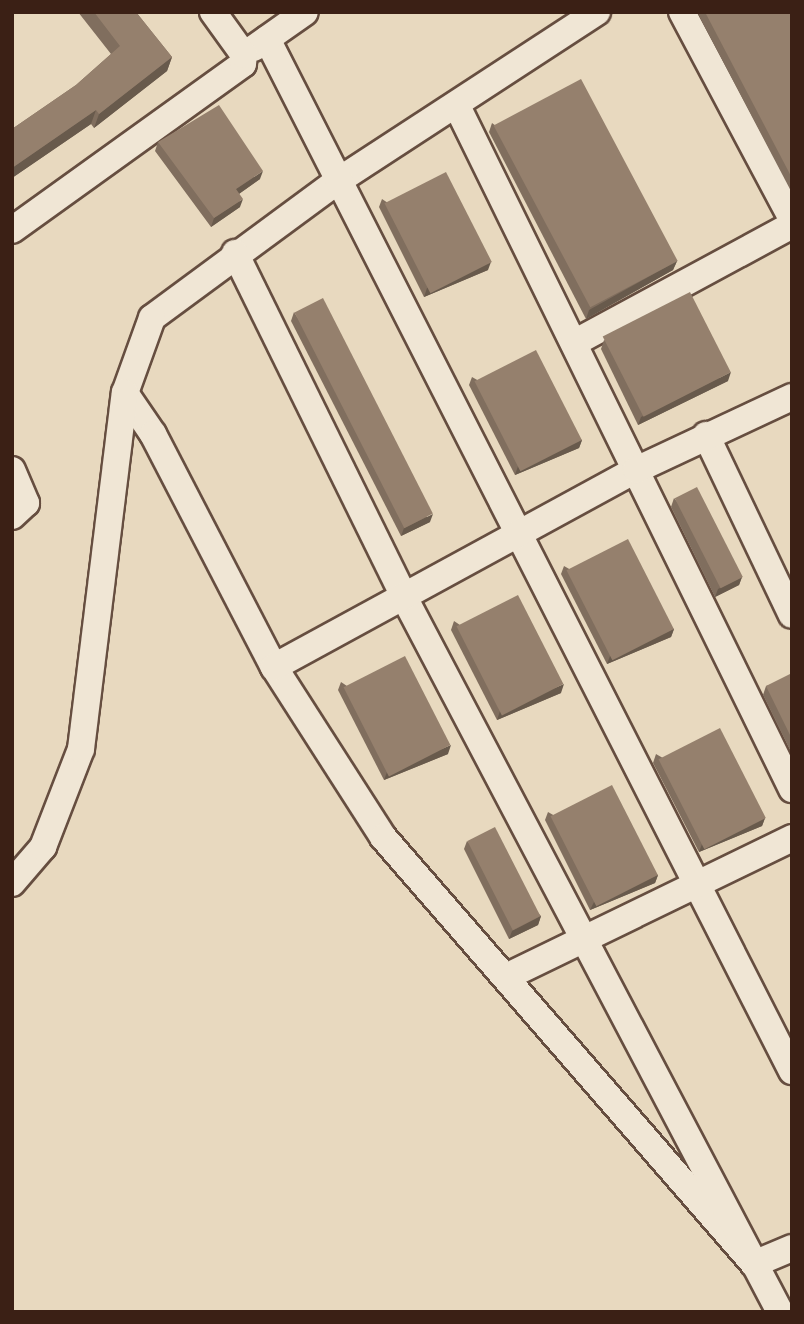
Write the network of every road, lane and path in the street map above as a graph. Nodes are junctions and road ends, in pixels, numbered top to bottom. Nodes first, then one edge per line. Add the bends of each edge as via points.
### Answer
1 (213, 12) edge
2 (304, 12) edge
3 (597, 12) edge
4 (682, 12) edge
5 (267, 39) junction
6 (244, 55) junction
7 (457, 106) junction
8 (339, 180) junction
9 (792, 222) edge
10 (12, 230) edge
11 (235, 253) junction
12 (574, 343) junction
13 (125, 393) junction
14 (792, 397) edge
15 (706, 435) junction
16 (12, 470) edge
17 (636, 470) junction
18 (12, 516) edge
19 (520, 534) junction
20 (404, 597) junction
21 (792, 615) edge
22 (274, 667) junction
23 (792, 789) edge
24 (792, 838) edge
25 (12, 883) edge
26 (699, 888) junction
27 (587, 939) junction
28 (508, 976) junction
29 (792, 1071) edge
30 (792, 1248) edge
31 (754, 1264) junction
32 (780, 1312) edge

1 - 6 street
2 - 5 street
3 - 7 street
4 - 9 street
5 - 6 street
5 - 8 street
6 - 10 street via 243,64 195,103
7 - 8 street
7 - 12 street
8 - 11 street
8 - 19 street
9 - 12 street
11 - 13 street via 152,318
11 - 20 street
12 - 17 street
13 - 22 street via 153,434
13 - 25 street via 81,748 43,847
14 - 15 street
15 - 17 street
15 - 21 street
16 - 18 street via 26,503
17 - 19 street
17 - 23 street
19 - 20 street
19 - 26 street
20 - 22 street
20 - 27 street
22 - 28 street via 383,837
24 - 26 street
26 - 27 street
26 - 29 street
27 - 28 street
27 - 31 street
28 - 31 street
30 - 31 street
31 - 32 street

